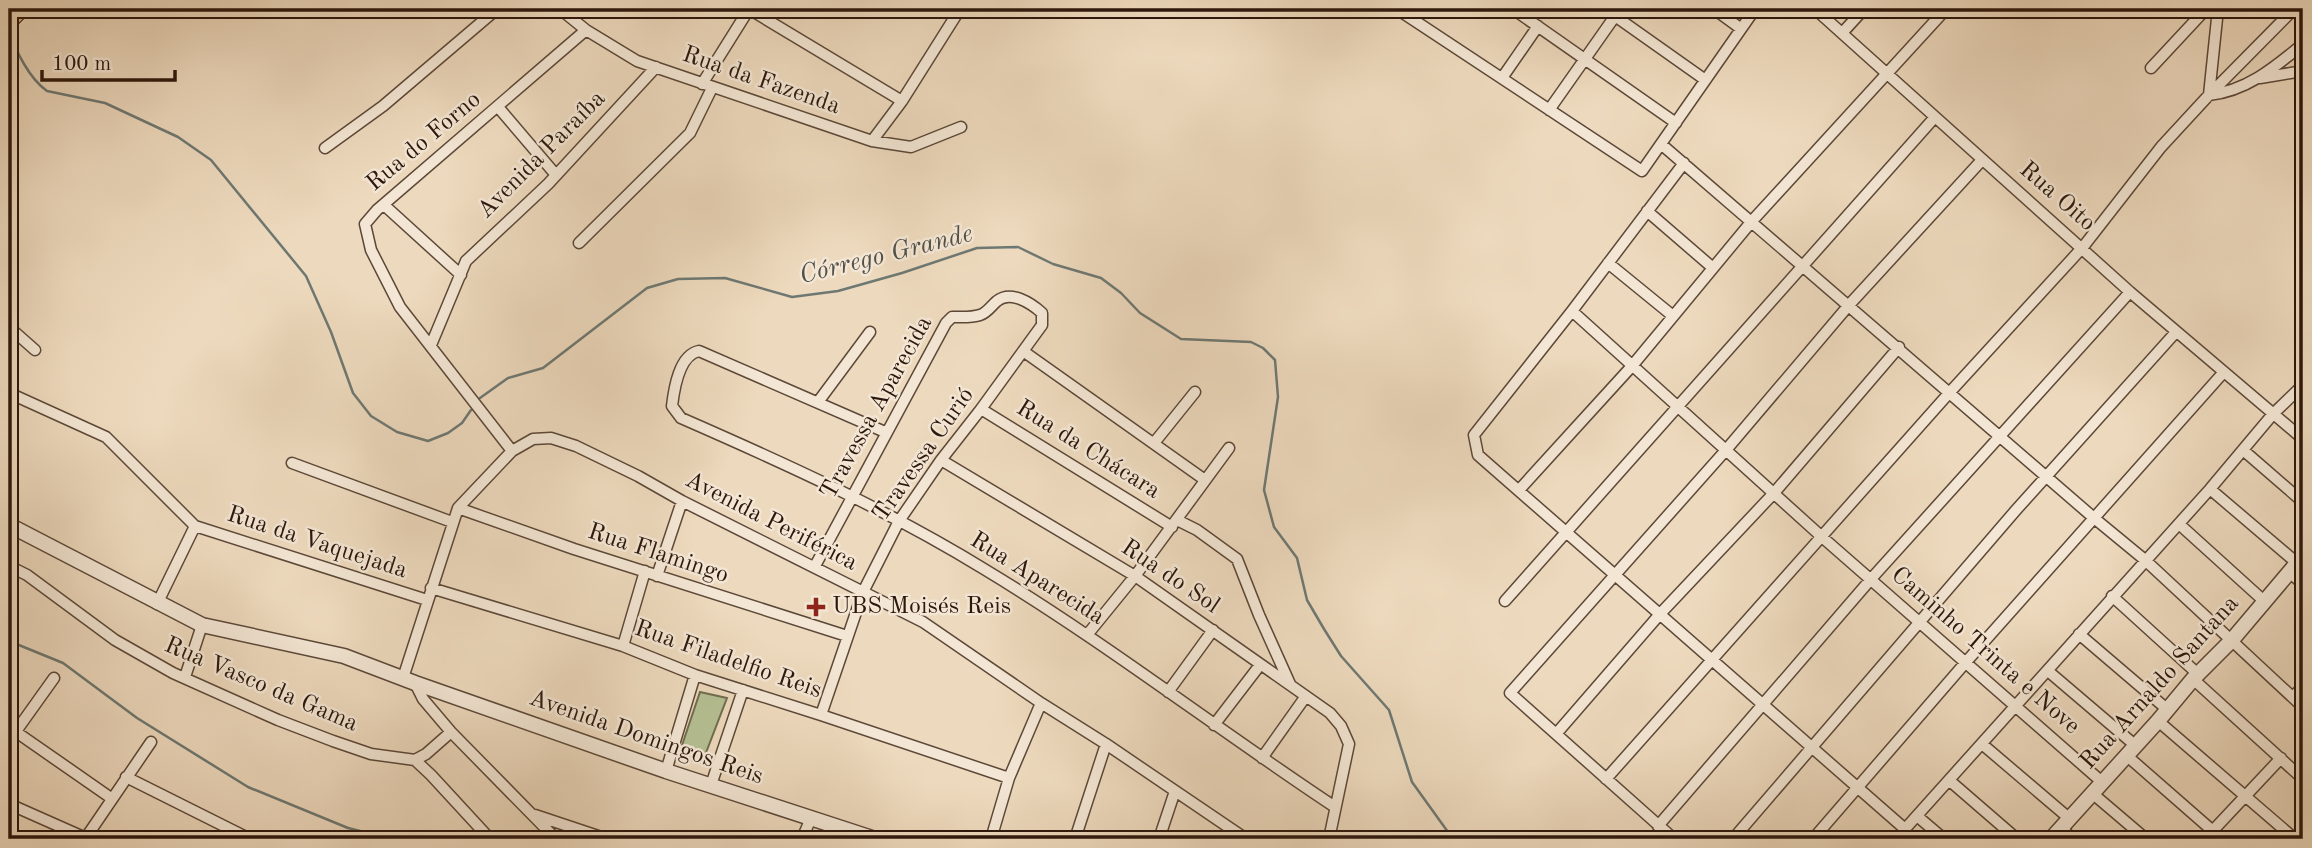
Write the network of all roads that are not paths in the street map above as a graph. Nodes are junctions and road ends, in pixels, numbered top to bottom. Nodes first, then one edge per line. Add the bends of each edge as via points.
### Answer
1 (20, 9) edge
2 (497, 9) edge
3 (560, 9) edge
4 (748, 9) edge
5 (960, 9) edge
6 (1513, 9) edge
7 (1714, 9) edge
8 (1755, 9) edge
9 (1815, 9) edge
10 (1864, 9) edge
11 (1946, 9) edge
12 (2206, 9) edge
13 (2218, 9) edge
14 (2294, 9) edge
15 (1401, 10) edge
16 (1613, 11) edge
17 (9, 20) edge
18 (1538, 26) junction
19 (1740, 29) junction
20 (586, 30) junction
21 (1843, 32) junction
22 (2303, 44) edge
23 (1585, 58) junction
24 (656, 67) junction
25 (2151, 68) dead end
26 (2303, 71) edge
27 (1888, 74) junction
28 (1502, 78) junction
29 (1704, 79) junction
30 (2257, 79) junction
31 (707, 86) junction
32 (2210, 95) junction
33 (902, 101) junction
34 (498, 107) junction
35 (1549, 110) junction
36 (1935, 117) junction
37 (1676, 123) junction
38 (961, 127) dead end
39 (872, 141) junction
40 (1661, 144) junction
41 (326, 148) dead end
42 (1982, 160) junction
43 (1684, 163) junction
44 (556, 175) junction
45 (384, 205) junction
46 (1647, 211) junction
47 (1752, 221) junction
48 (579, 243) dead end
49 (2083, 247) junction
50 (1608, 263) junction
51 (1803, 265) junction
52 (1713, 268) junction
53 (461, 275) junction
54 (2130, 292) junction
55 (1849, 305) junction
56 (1572, 311) junction
57 (1673, 317) junction
58 (9, 327) edge
59 (870, 332) dead end
60 (2176, 332) junction
61 (431, 345) junction
62 (1026, 347) junction
63 (1899, 347) junction
64 (35, 350) dead end
65 (1632, 366) junction
66 (2223, 373) junction
67 (2303, 385) edge
68 (1195, 392) dead end
69 (1950, 392) junction
70 (9, 393) edge
71 (818, 402) junction
72 (1679, 408) junction
73 (981, 409) junction
74 (2273, 414) junction
75 (885, 432) junction
76 (2001, 437) junction
77 (2303, 439) edge
78 (1154, 443) junction
79 (1229, 447) dead end
80 (1726, 450) junction
81 (2243, 450) junction
82 (512, 451) junction
83 (940, 460) junction
84 (292, 463) dead end
85 (2046, 475) junction
86 (1205, 480) junction
87 (2210, 489) junction
88 (1519, 490) junction
89 (1774, 493) junction
90 (851, 495) junction
91 (682, 502) junction
92 (2303, 502) edge
93 (458, 508) junction
94 (2094, 518) junction
95 (899, 521) junction
96 (452, 522) junction
97 (1175, 523) junction
98 (2179, 524) junction
99 (9, 525) edge
100 (195, 526) junction
101 (1567, 533) junction
102 (1822, 537) junction
103 (2145, 560) junction
104 (2296, 564) edge
105 (9, 566) edge
106 (815, 566) junction
107 (645, 571) junction
108 (1615, 573) junction
109 (657, 576) junction
110 (1135, 576) junction
111 (1871, 579) junction
112 (2303, 584) edge
113 (431, 588) junction
114 (863, 592) junction
115 (2112, 596) junction
116 (427, 600) junction
117 (1505, 601) dead end
118 (2264, 601) junction
119 (157, 604) junction
120 (1660, 614) junction
121 (1921, 621) junction
122 (202, 625) junction
123 (1213, 630) junction
124 (2079, 634) junction
125 (1087, 635) junction
126 (847, 636) junction
127 (2232, 640) junction
128 (623, 646) junction
129 (1713, 660) junction
130 (1966, 662) junction
131 (1260, 665) junction
132 (2048, 671) junction
133 (695, 675) junction
134 (184, 677) junction
135 (2196, 677) junction
136 (54, 678) dead end
137 (409, 681) junction
138 (1291, 686) junction
139 (2303, 686) edge
140 (743, 690) junction
141 (1168, 692) junction
142 (1306, 696) junction
143 (2293, 697) junction
144 (1041, 703) junction
145 (1763, 704) junction
146 (2303, 707) edge
147 (2015, 708) junction
148 (821, 715) junction
149 (2163, 716) junction
150 (1214, 724) junction
151 (451, 732) junction
152 (11, 733) edge
153 (1556, 734) junction
154 (151, 742) dead end
155 (1106, 744) junction
156 (1982, 744) junction
157 (1812, 747) junction
158 (2131, 751) junction
159 (1262, 758) junction
160 (2281, 758) junction
161 (415, 760) junction
162 (666, 771) junction
163 (2301, 772) edge
164 (126, 777) junction
165 (1009, 778) junction
166 (1606, 779) junction
167 (1950, 781) junction
168 (711, 785) junction
169 (1857, 788) junction
170 (2097, 788) junction
171 (1175, 791) junction
172 (2246, 795) junction
173 (111, 799) junction
174 (9, 804) edge
175 (1335, 807) junction
176 (532, 814) junction
177 (1917, 816) junction
178 (811, 818) junction
179 (1658, 826) junction
180 (1905, 829) junction
181 (2061, 829) edge
182 (2209, 835) edge
183 (242, 837) edge
184 (1242, 838) edge
185 (86, 839) edge
186 (490, 839) edge
187 (556, 839) edge
188 (607, 839) edge
189 (802, 839) edge
190 (875, 839) edge
191 (991, 839) edge
192 (1075, 839) edge
193 (1159, 839) edge
194 (1329, 839) edge
195 (1674, 839) edge
196 (1733, 839) edge
197 (1813, 839) edge
198 (1896, 839) edge
199 (1944, 839) edge
200 (2017, 839) edge
201 (2073, 839) edge
202 (2146, 839) edge
203 (2222, 839) edge
204 (2295, 839) edge

1 - 17 highway
2 - 41 street
3 - 20 street, Rua da Fazenda
4 - 31 street
4 - 33 street
5 - 33 street
6 - 18 street
7 - 19 street
8 - 19 street
9 - 21 street, Rua Oito
10 - 21 street
11 - 27 street
12 - 25 street
13 - 32 street
14 - 32 street
15 - 28 street
16 - 23 street
16 - 29 street
18 - 23 street
18 - 28 street
19 - 29 street
20 - 24 street, Rua da Fazenda
20 - 34 street, Rua do Forno
21 - 27 street, Rua Oito
22 - 30 street
23 - 35 street
23 - 37 street
24 - 31 street, Rua da Fazenda
24 - 44 street, Avenida Paraíba
26 - 30 street
27 - 36 street, Rua Oito
27 - 47 street
28 - 35 street
29 - 37 street
30 - 32 street via 2228,93
31 - 39 street, Rua da Fazenda
31 - 48 street via 690,133
32 - 49 street via 2161,147
33 - 39 street
34 - 44 street
34 - 45 street, Rua do Forno
35 - 40 street via 1642,171
36 - 42 street, Rua Oito
36 - 51 street
37 - 40 street
38 - 39 street, Rua da Fazenda via 911,147
40 - 43 street
42 - 49 street, Rua Oito
42 - 55 street
43 - 46 street
43 - 47 street
44 - 53 street, Avenida Paraíba via 483,243 466,261
45 - 53 street
45 - 61 street, Rua do Forno via 365,224 371,250 400,307
46 - 50 street
46 - 52 street
47 - 51 street
47 - 52 street
49 - 54 street, Rua Oito
49 - 69 street
50 - 56 street
50 - 57 street
51 - 55 street
51 - 72 street
52 - 57 street
53 - 61 street, Avenida Paraíba
54 - 60 street, Rua Oito
54 - 76 street
55 - 63 street
55 - 80 street
56 - 65 street, Caminho Trinta e Nove
56 - 88 street via 1474,435 1478,455
57 - 65 street
58 - 64 street
59 - 71 street
60 - 66 street, Rua Oito
60 - 85 street
61 - 82 street
62 - 73 street, Travessa Curió
62 - 75 street, Travessa Aparecida via 1042,325 1042,313 1017,298 999,299 982,315 952,317
62 - 78 street
63 - 69 street
63 - 89 street
65 - 72 street, Caminho Trinta e Nove
65 - 88 street
66 - 74 street, Rua Oito
66 - 94 street
67 - 74 street
68 - 78 street
69 - 76 street
69 - 102 street
70 - 100 street via 106,437
71 - 75 street
71 - 90 street, Rua Aparecida via 699,351 686,359 672,407 681,418
72 - 80 street, Caminho Trinta e Nove
72 - 101 street
73 - 83 street, Travessa Curió
73 - 97 street, Rua da Chácara
74 - 77 street, Rua Oito
74 - 81 street
75 - 90 street, Travessa Aparecida
76 - 85 street
76 - 111 street
78 - 86 street
79 - 86 street
80 - 89 street, Caminho Trinta e Nove
80 - 108 street
81 - 87 street
81 - 92 street
82 - 91 street, Avenida Periférica via 533,439 551,438 576,446
82 - 93 street
83 - 95 street, Travessa Curió
83 - 110 street, Rua do Sol
84 - 96 street
85 - 94 street
85 - 121 street
86 - 97 street
87 - 98 street
87 - 104 street
88 - 101 street
89 - 102 street, Caminho Trinta e Nove
89 - 120 street
90 - 95 street, Rua Aparecida
90 - 106 street, Travessa Aparecida
91 - 106 street, Avenida Periférica
91 - 109 street
93 - 96 street
93 - 107 street, Rua Flamingo
94 - 103 street
94 - 130 street
95 - 114 street, Travessa Curió
95 - 125 street, Rua Aparecida via 984,568
96 - 113 street
97 - 110 street
97 - 138 street, Rua da Chácara via 1197,530 1237,559
98 - 103 street
98 - 118 street
99 - 119 street, Avenida Domingos Reis
100 - 116 street, Rua da Vaquejada
100 - 119 street
101 - 108 street
101 - 117 street
102 - 111 street, Caminho Trinta e Nove
102 - 129 street
103 - 115 street
103 - 127 street
104 - 112 street
104 - 118 street, Rua Arnaldo Santana
105 - 134 street, Rua Vasco da Gama via 116,640
106 - 114 street, Avenida Periférica
107 - 109 street, Rua Flamingo
107 - 128 street
108 - 120 street
108 - 153 street via 1510,693
109 - 126 street, Rua Flamingo
110 - 123 street, Rua do Sol
110 - 125 street
111 - 121 street, Caminho Trinta e Nove
111 - 145 street
113 - 116 street
113 - 128 street, Rua Filadelfio Reis
114 - 126 street, Travessa Curió
114 - 144 street, Avenida Periférica via 923,622
115 - 124 street
115 - 135 street
116 - 137 street
118 - 127 street, Rua Arnaldo Santana
119 - 122 street, Avenida Domingos Reis
120 - 129 street
120 - 153 street
121 - 130 street, Caminho Trinta e Nove
121 - 157 street
122 - 134 street
122 - 137 street, Avenida Domingos Reis via 344,656
123 - 131 street, Rua do Sol
123 - 141 street
124 - 132 street
124 - 149 street
125 - 141 street, Rua Aparecida
126 - 148 street, Travessa Curió
127 - 135 street, Rua Arnaldo Santana
127 - 143 street
128 - 133 street, Rua Filadelfio Reis
129 - 145 street
129 - 166 street
130 - 147 street, Caminho Trinta e Nove
130 - 169 street
131 - 138 street, Rua do Sol
131 - 150 street
132 - 147 street
132 - 158 street
133 - 140 street, Rua Filadelfio Reis
133 - 162 street
134 - 161 street, Rua Vasco da Gama via 333,741 370,754
135 - 149 street, Rua Arnaldo Santana
135 - 160 street
136 - 152 street
137 - 151 street
137 - 162 street, Avenida Domingos Reis
138 - 142 street, Rua do Sol
139 - 143 street
140 - 148 street, Rua Filadelfio Reis
140 - 168 street
141 - 150 street, Rua Aparecida
142 - 159 street
142 - 175 street, Rua do Sol via 1330,713 1349,744
143 - 146 street
144 - 155 street, Avenida Periférica
144 - 165 street
145 - 157 street
145 - 179 street
147 - 156 street
147 - 170 street, Caminho Trinta e Nove
148 - 165 street, Rua Filadelfio Reis
149 - 158 street, Rua Arnaldo Santana
149 - 172 street
150 - 159 street, Rua Aparecida
151 - 161 street
151 - 176 street
152 - 173 street
153 - 166 street
154 - 164 street
155 - 171 street, Avenida Periférica
155 - 192 street
156 - 167 street
156 - 181 street
157 - 169 street
157 - 196 street
158 - 170 street, Rua Arnaldo Santana
158 - 182 street
159 - 175 street, Rua Aparecida
160 - 163 street
160 - 172 street
161 - 186 street
162 - 168 street, Avenida Domingos Reis
164 - 173 street
164 - 183 street
165 - 191 street
166 - 179 street
167 - 177 street
167 - 200 street
168 - 178 street, Avenida Domingos Reis
169 - 180 street
169 - 197 street
170 - 181 street, Rua Arnaldo Santana
170 - 202 street, Caminho Trinta e Nove
171 - 184 street, Avenida Periférica
171 - 193 street
172 - 182 street
172 - 204 street
173 - 185 street
174 - 185 street
175 - 194 street
176 - 187 street
176 - 188 street
177 - 180 street
177 - 199 street
178 - 189 street
178 - 190 street, Avenida Domingos Reis
179 - 195 street
180 - 198 street
181 - 201 street
182 - 203 street

